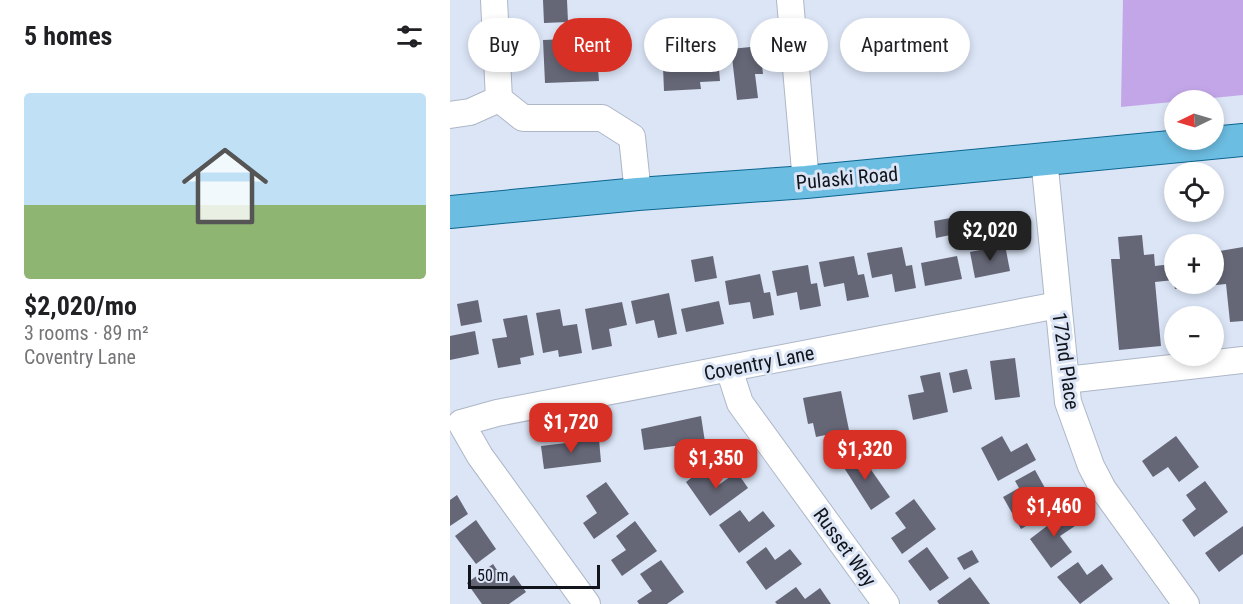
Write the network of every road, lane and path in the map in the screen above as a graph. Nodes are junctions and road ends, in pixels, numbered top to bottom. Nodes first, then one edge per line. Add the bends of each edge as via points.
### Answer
1 (495, 0) edge
2 (790, 0) edge
3 (499, 99) junction
4 (450, 115) edge
5 (1243, 140) edge
6 (1044, 158) junction
7 (806, 182) junction
8 (638, 194) junction
9 (450, 212) edge
10 (1058, 305) junction
11 (1243, 360) edge
12 (729, 369) junction
13 (1066, 380) junction
14 (587, 604) edge
15 (886, 604) edge
16 (1186, 604) edge

1 - 3 street
2 - 7 street
3 - 4 street via 470,112
3 - 8 street via 523,118 602,118 632,137
5 - 6 main road, Pulaski Road
6 - 7 main road, Pulaski Road
6 - 10 street, 172nd Place
7 - 8 main road, Pulaski Road
8 - 9 main road, Pulaski Road
10 - 12 street, Coventry Lane
10 - 13 street, 172nd Place
11 - 13 street
12 - 14 street, Coventry Lane via 461,423 480,456
12 - 15 street, Russet Way via 740,403
13 - 16 street, 172nd Place via 1068,402 1103,489

